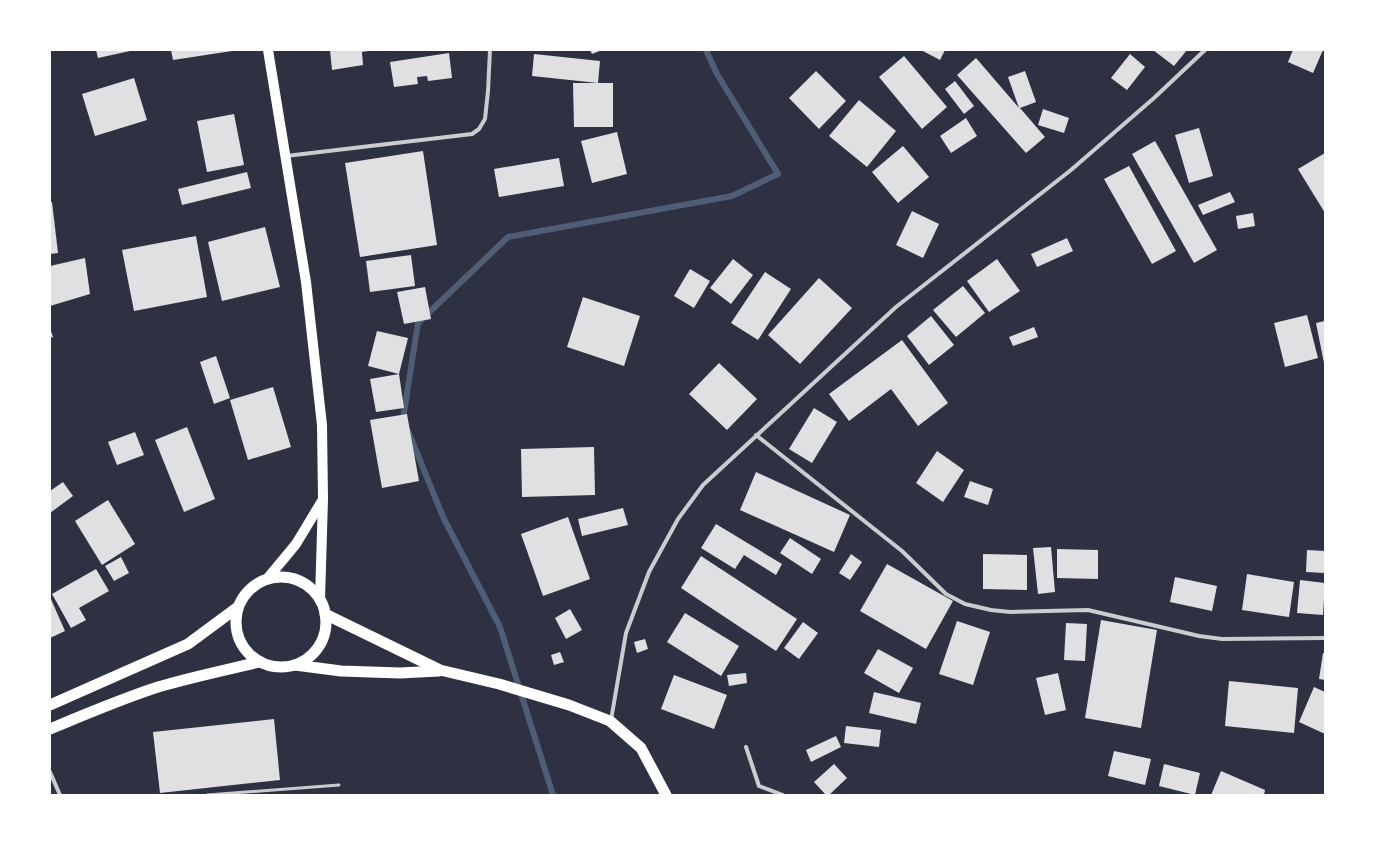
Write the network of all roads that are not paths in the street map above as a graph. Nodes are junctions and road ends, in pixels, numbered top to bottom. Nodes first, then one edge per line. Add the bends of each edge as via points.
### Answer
1 (268, 50) edge
2 (490, 50) edge
3 (1205, 50) edge
4 (285, 156) junction
5 (756, 435) junction
6 (323, 499) junction
7 (267, 579) junction
8 (320, 599) junction
9 (238, 607) junction
10 (326, 614) junction
11 (1325, 638) edge
12 (259, 662) junction
13 (294, 665) junction
14 (440, 670) junction
15 (50, 705) edge
16 (610, 721) junction
17 (50, 729) edge
18 (746, 747) dead end
19 (50, 772) edge
20 (339, 785) dead end
21 (60, 795) edge
22 (207, 795) edge
23 (666, 795) edge
24 (783, 795) edge

1 - 4 main road
2 - 4 street via 485,119 479,129 472,134
3 - 5 street via 1071,170 896,307
4 - 6 main road via 306,282 321,418
5 - 11 street via 902,551 946,594 965,604 1010,612 1088,610 1222,639
5 - 16 street via 703,485 678,519 649,572 626,633
6 - 7 main road via 296,544
6 - 8 main road
7 - 8 highway via 282,577 297,580 310,587
7 - 9 highway via 255,585
8 - 10 highway
9 - 12 highway via 236,622 239,638 247,652
9 - 15 highway via 188,644
10 - 13 highway via 326,630 320,646 309,658
10 - 14 highway
12 - 13 highway via 283,668
12 - 17 highway via 158,687
13 - 14 highway via 341,671 400,673
14 - 16 highway via 499,684 569,705
16 - 23 highway via 641,748
18 - 24 street via 759,786
19 - 21 street
20 - 22 lane

